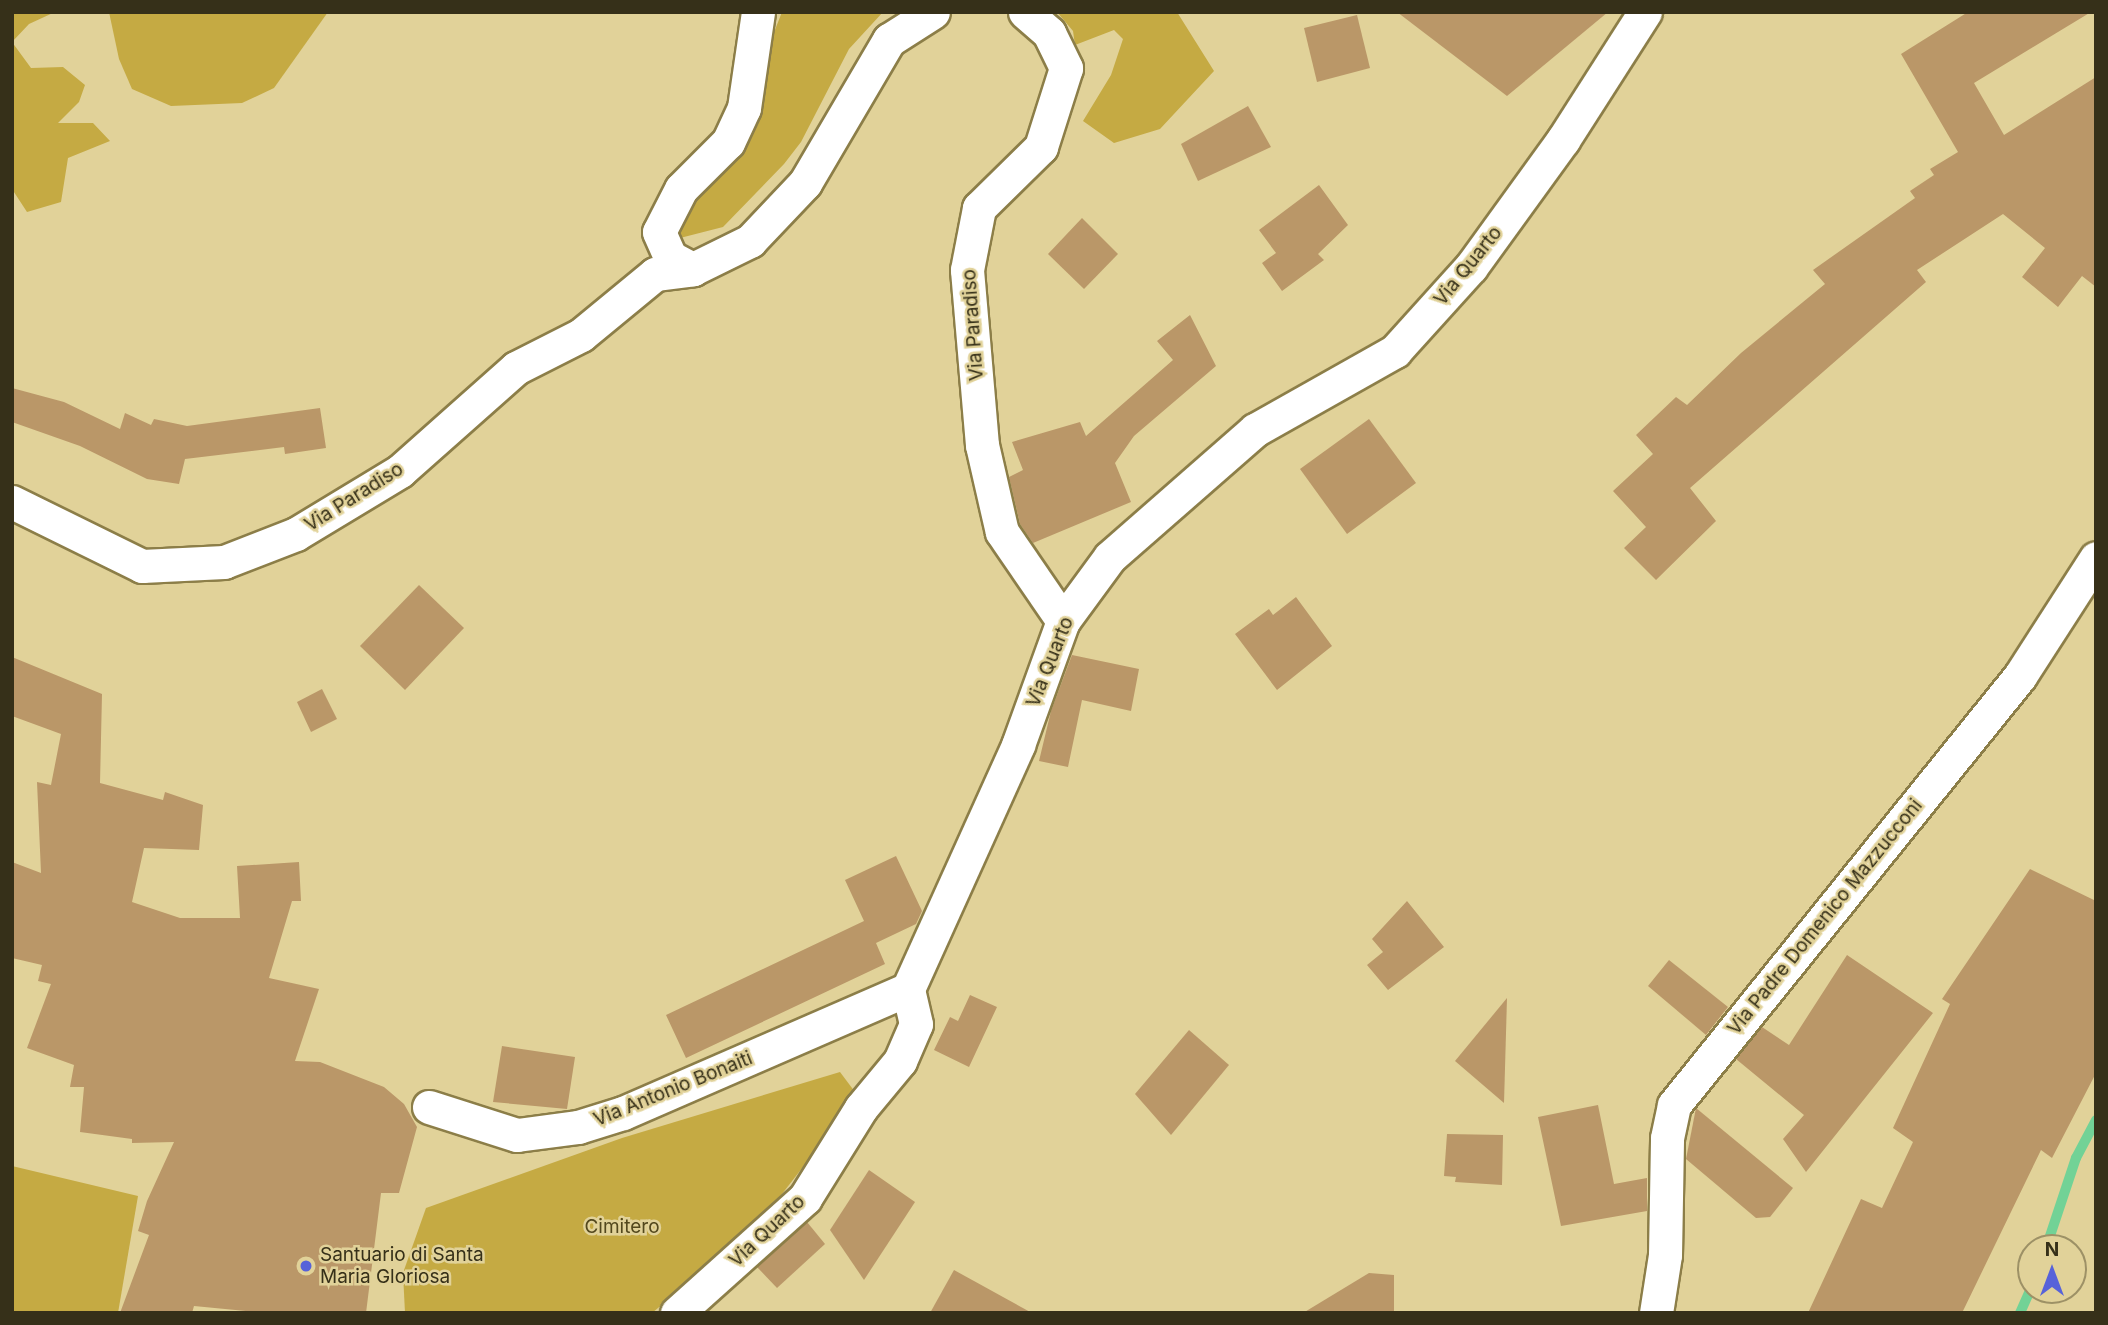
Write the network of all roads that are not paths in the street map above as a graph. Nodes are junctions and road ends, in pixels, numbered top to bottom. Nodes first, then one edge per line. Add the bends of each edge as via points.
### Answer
1 (758, 12) edge
2 (933, 12) edge
3 (1024, 12) edge
4 (1646, 12) edge
5 (693, 269) junction
6 (12, 502) edge
7 (2096, 558) edge
8 (1062, 621) junction
9 (908, 989) junction
10 (429, 1107) dead end
11 (677, 1313) edge
12 (1656, 1313) edge

1 - 5 street via 744,108 728,142 681,189 659,232 670,257
2 - 5 street, Via Paradiso via 889,40 806,183 750,241
3 - 8 street, Via Paradiso via 1049,33 1066,68 1041,147 979,208 967,270 982,445 1002,532
4 - 8 street, Via Quarto via 1563,140 1471,267 1395,351 1255,430 1204,470 1110,557
5 - 6 street, Via Paradiso via 655,274 581,335 516,368 400,471 296,534 224,562 142,566
7 - 12 street, Via Padre Domenico Mazzucconi via 2020,676 1674,1105 1667,1138 1665,1255
8 - 9 street, Via Quarto via 1018,745
9 - 10 street, Via Antonio Bonaiti via 623,1113 578,1127 517,1135
9 - 11 street, Via Quarto via 916,1024 900,1061 861,1108 806,1198

